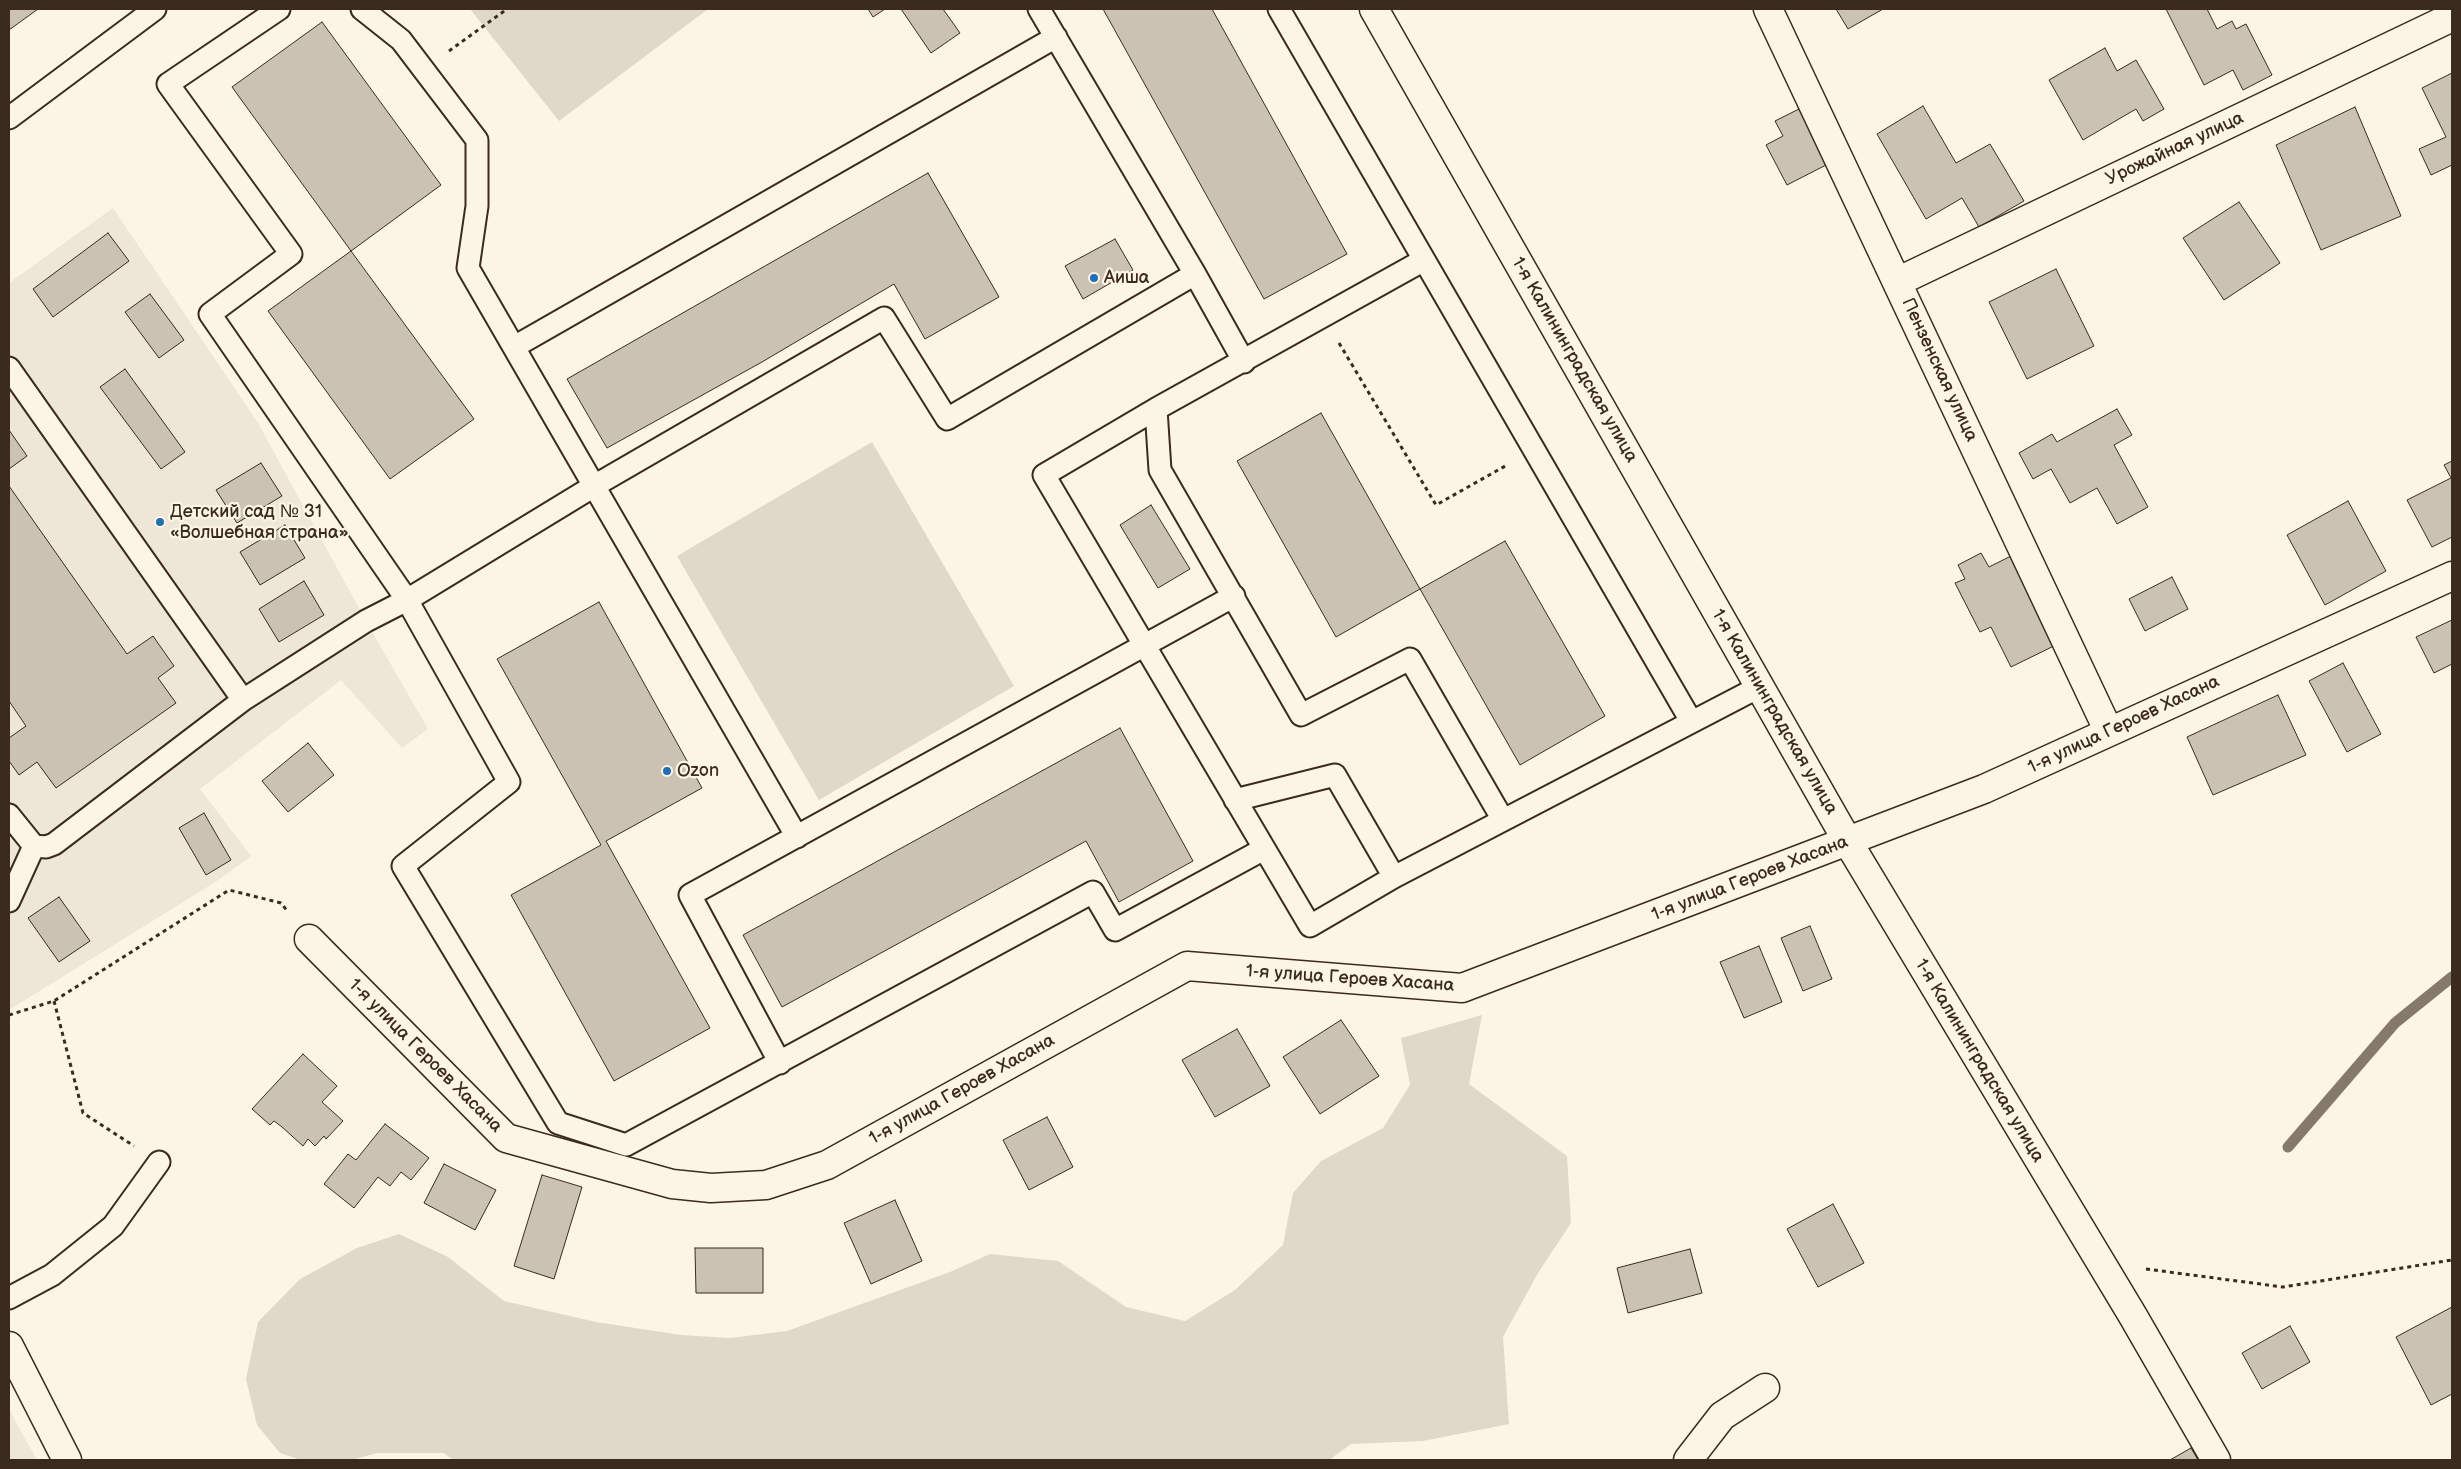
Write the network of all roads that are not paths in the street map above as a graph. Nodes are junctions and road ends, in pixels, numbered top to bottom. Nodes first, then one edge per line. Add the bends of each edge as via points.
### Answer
1 (155, 9) edge
2 (279, 9) edge
3 (362, 9) edge
4 (1039, 9) edge
5 (1279, 9) edge
6 (1374, 9) edge
7 (1768, 9) edge
8 (2452, 18) edge
9 (1056, 37) junction
10 (9, 118) edge
11 (1424, 260) junction
12 (1195, 274) junction
13 (1897, 282) junction
14 (514, 347) junction
15 (1244, 362) junction
16 (9, 368) edge
17 (1156, 409) junction
18 (594, 486) junction
19 (2452, 576) edge
20 (1234, 596) junction
21 (407, 600) junction
22 (1144, 646) junction
23 (1760, 687) junction
24 (243, 700) junction
25 (1691, 721) junction
26 (2109, 732) junction
27 (1235, 800) junction
28 (9, 815) edge
29 (1503, 820) junction
30 (797, 837) junction
31 (1848, 842) junction
32 (34, 846) junction
33 (1264, 849) junction
34 (1394, 876) junction
35 (9, 900) edge
36 (309, 938) road end
37 (780, 1063) junction
38 (159, 1162) road end
39 (9, 1298) edge
40 (9, 1346) edge
41 (1765, 1388) dead end
42 (67, 1460) edge
43 (1688, 1460) edge
44 (2216, 1460) edge

1 - 10 lane
2 - 21 lane via 168,84 291,254 210,314
3 - 14 lane via 401,40 477,140 476,206 468,268
4 - 9 lane
5 - 11 lane
6 - 23 street, 1-я Калининградская улица
7 - 13 street, Пензенская улица
8 - 13 street, Урожайная улица
9 - 12 lane
9 - 14 lane
11 - 15 lane
11 - 25 lane
12 - 15 lane
12 - 18 lane via 947,419 884,318
13 - 26 street, Пензенская улица
14 - 18 lane
15 - 17 lane
16 - 24 lane
17 - 20 lane via 1160,470
17 - 22 lane via 1044,475
18 - 21 lane
18 - 30 lane
19 - 26 street, 1-я улица Героев Хасана
20 - 22 lane
20 - 29 lane via 1302,715 1410,659
21 - 24 lane via 366,621
21 - 37 lane via 509,782 402,866 558,1123 626,1145
22 - 27 lane
22 - 30 lane
23 - 25 lane
23 - 31 street, 1-я Калининградская улица
24 - 32 lane via 54,844
25 - 29 lane
26 - 31 street, 1-я улица Героев Хасана via 1984,789
27 - 33 lane
27 - 34 lane via 1334,775
28 - 32 lane
29 - 34 lane
30 - 37 lane via 690,895
31 - 36 street, 1-я улица Героев Хасана via 1462,988 1187,966 826,1165 766,1185 711,1188 672,1184 506,1138
31 - 44 street, 1-я Калининградская улица
32 - 35 lane
33 - 34 lane via 1310,926
33 - 37 lane via 1115,930 1093,892
38 - 39 lane via 113,1226 52,1275
40 - 42 street
41 - 43 street via 1722,1416

